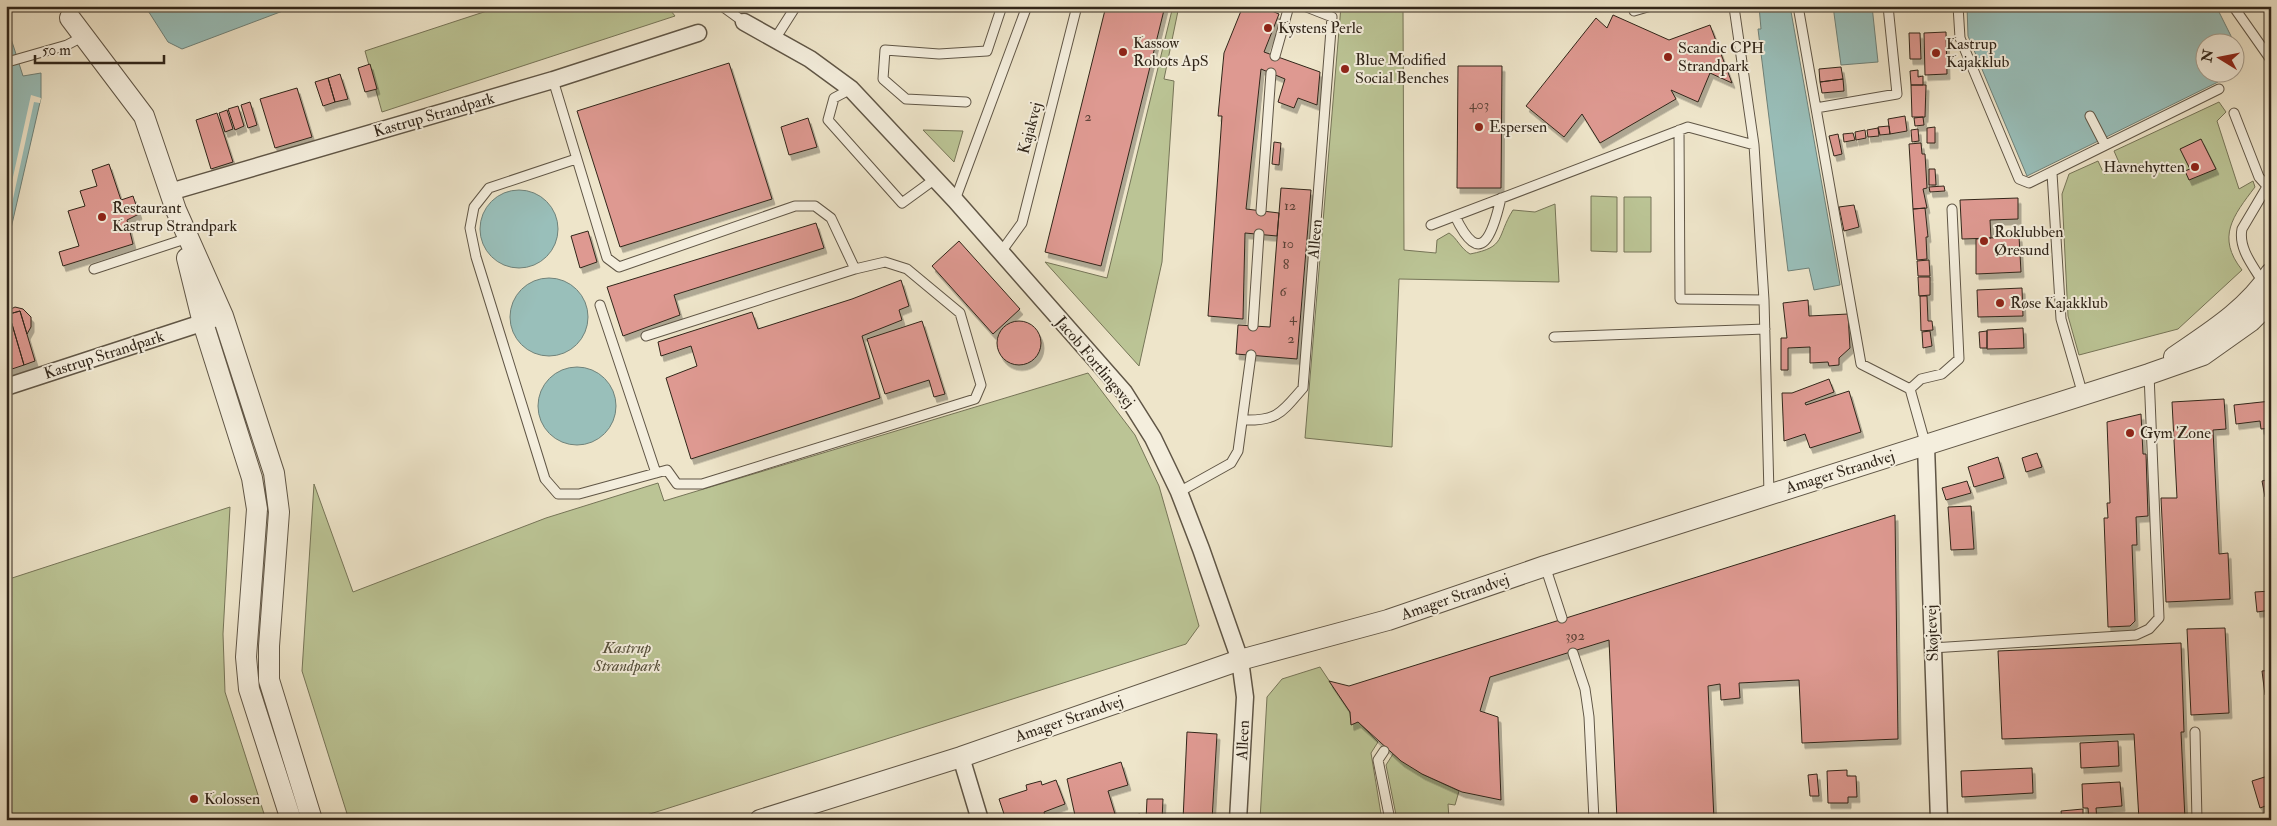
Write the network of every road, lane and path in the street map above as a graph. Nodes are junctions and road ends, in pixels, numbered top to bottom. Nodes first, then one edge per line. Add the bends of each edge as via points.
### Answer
1 (722, 6) edge
2 (796, 6) edge
3 (958, 6) edge
4 (967, 6) edge
5 (1002, 6) edge
6 (1027, 6) edge
7 (1077, 6) edge
8 (1289, 6) edge
9 (1304, 6) edge
10 (1651, 6) edge
11 (1732, 6) edge
12 (1798, 6) edge
13 (1888, 6) edge
14 (1958, 6) edge
15 (2233, 6) edge
16 (1634, 11) dead end
17 (70, 18) dead end
18 (744, 22) joint
19 (698, 33) dead end
20 (84, 36) junction
21 (775, 39) junction
22 (1276, 56) dead end
23 (2271, 60) edge
24 (12, 61) dead end
25 (1271, 73) dead end
26 (553, 80) junction
27 (851, 89) junction
28 (2219, 89) dead end
29 (966, 102) dead end
30 (1816, 108) junction
31 (2234, 113) dead end
32 (2090, 116) dead end
33 (1679, 130) junction
34 (1754, 145) junction
35 (2105, 145) junction
36 (576, 158) junction
37 (2052, 173) junction
38 (935, 179) junction
39 (2269, 183) edge
40 (1501, 198) junction
41 (955, 200) junction
42 (173, 201) junction
43 (1952, 209) dead end
44 (1261, 211) dead end
45 (1455, 216) junction
46 (1431, 225) dead end
47 (1259, 234) dead end
48 (182, 240) junction
49 (1001, 252) junction
50 (94, 269) dead end
51 (855, 269) junction
52 (2268, 286) edge
53 (1764, 300) junction
54 (600, 305) dead end
55 (223, 316) junction
56 (203, 323) junction
57 (1253, 326) dead end
58 (1765, 329) junction
59 (646, 336) dead end
60 (1554, 337) dead end
61 (1251, 355) dead end
62 (2149, 374) junction
63 (6, 387) edge
64 (1910, 389) junction
65 (2083, 395) junction
66 (1244, 420) junction
67 (1926, 446) junction
68 (656, 473) junction
69 (1179, 492) junction
70 (1769, 494) junction
71 (1545, 566) junction
72 (1562, 618) dead end
73 (1932, 648) junction
74 (1573, 654) dead end
75 (1240, 660) junction
76 (2195, 732) dead end
77 (1384, 750) dead end
78 (961, 757) junction
79 (291, 820) edge
80 (312, 820) edge
81 (760, 820) edge
82 (980, 820) edge
83 (1238, 820) edge
84 (1390, 820) edge
85 (1594, 820) edge
86 (1939, 820) edge
87 (2197, 820) edge

1 - 18 lane
2 - 21 lane
3 - 4 lane
5 - 29 lane via 988,51 939,54 885,50 883,79 906,99
6 - 41 lane
7 - 49 lane, Kajakvej via 1022,223
8 - 22 lane
9 - 66 lane, Alleen via 1332,17 1303,388 1273,418
10 - 16 lane
11 - 34 lane
12 - 30 lane
13 - 30 lane via 1897,94
14 - 37 lane via 1960,38 2019,179 2029,182
15 - 23 lane
17 - 20 street
18 - 21 street, Jacob Fortlingsvej
19 - 26 street, Kastrup Strandpark
20 - 24 lane via 66,45
20 - 42 street via 144,116
21 - 27 street, Jacob Fortlingsvej via 810,59
25 - 44 lane
26 - 36 lane
26 - 42 street, Kastrup Strandpark
27 - 38 street, Jacob Fortlingsvej
27 - 38 lane via 834,98 828,120 902,203
28 - 35 lane
30 - 64 lane via 1861,364
31 - 39 lane via 2259,176
32 - 35 lane
33 - 34 lane via 1688,127
33 - 40 lane
33 - 53 lane via 1680,299
34 - 53 lane
35 - 37 lane
36 - 51 lane via 607,258 619,266 795,206 815,206 831,218
36 - 68 lane via 488,188 474,207 470,228 476,257 545,479 558,494 579,494
37 - 65 lane via 2061,319
38 - 41 street, Jacob Fortlingsvej
39 - 52 lane via 2240,236 2244,251
40 - 45 lane
40 - 45 lane via 1494,228 1483,242 1472,242 1463,233
41 - 49 street, Jacob Fortlingsvej
42 - 48 street
42 - 55 street
43 - 64 lane via 1958,359 1942,374 1921,379
45 - 46 lane
47 - 57 lane
48 - 50 lane
48 - 56 street
49 - 69 street, Jacob Fortlingsvej via 1124,392 1153,438
51 - 59 lane
51 - 68 lane via 886,262 907,269 960,313 981,386 975,399 702,484 677,484 667,470
52 - 62 street, Amager Strandvej via 2209,334
53 - 58 lane
54 - 68 lane
55 - 56 street, Kastrup Strandpark
55 - 80 street via 274,474 278,512 269,680
56 - 63 street, Kastrup Strandpark
56 - 79 street via 255,494 257,509 246,657 249,689
58 - 60 lane
58 - 70 lane
61 - 66 lane
62 - 65 street, Amager Strandvej
62 - 73 lane via 2159,618 2136,636
64 - 67 lane
65 - 67 street, Amager Strandvej
66 - 69 lane via 1238,451 1231,463
67 - 70 street, Amager Strandvej
67 - 73 street, Skøjtevej
69 - 75 street, Jacob Fortlingsvej
70 - 71 street, Amager Strandvej
71 - 72 lane
71 - 75 street, Amager Strandvej via 1388,620
73 - 86 street, Skøjtevej
74 - 85 lane via 1585,689 1589,717
75 - 78 street, Amager Strandvej
75 - 83 street, Alleen via 1245,697
76 - 87 lane
77 - 84 lane via 1378,760
78 - 81 street, Amager Strandvej
78 - 82 street

